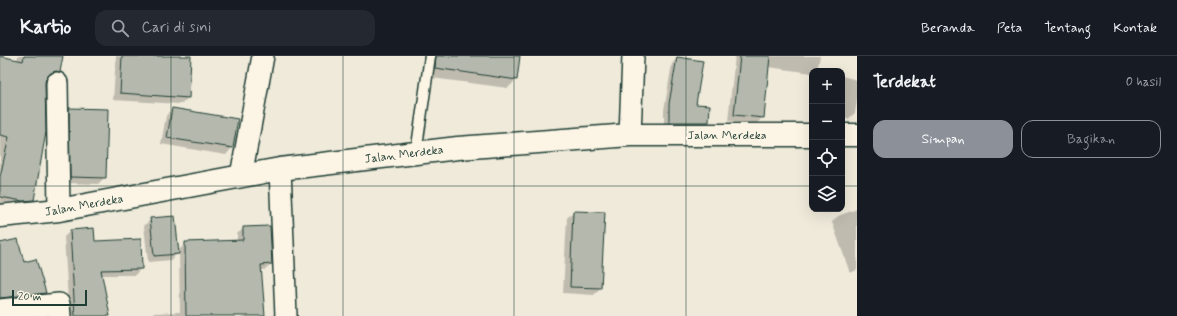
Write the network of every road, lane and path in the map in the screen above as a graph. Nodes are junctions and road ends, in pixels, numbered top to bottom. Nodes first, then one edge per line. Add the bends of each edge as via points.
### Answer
1 (263, 56) edge
2 (430, 56) edge
3 (633, 56) edge
4 (57, 82) dead end
5 (630, 135) junction
6 (809, 135) edge
7 (845, 135) edge
8 (857, 135) edge
9 (416, 153) junction
10 (280, 169) junction
11 (241, 176) junction
12 (60, 210) junction
13 (0, 216) edge
14 (0, 310) edge
15 (60, 316) edge
16 (286, 316) edge

1 - 11 street
2 - 9 lane
3 - 5 street
4 - 12 street
5 - 6 street, Jalan Merdeka
5 - 9 street, Jalan Merdeka
7 - 8 street
9 - 10 street, Jalan Merdeka
10 - 11 street, Jalan Merdeka
10 - 16 street
11 - 12 street, Jalan Merdeka
12 - 13 street, Jalan Merdeka
14 - 15 street via 59,304

